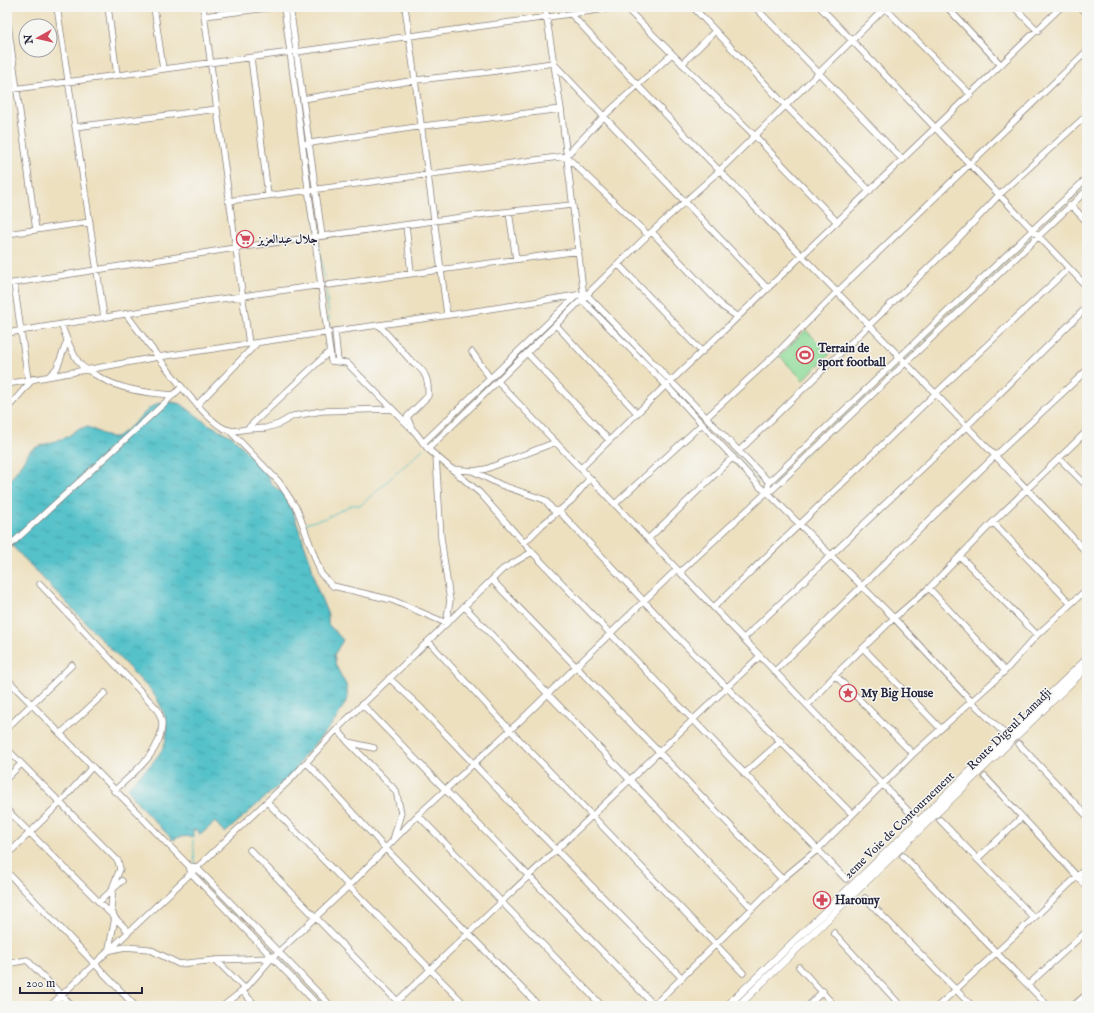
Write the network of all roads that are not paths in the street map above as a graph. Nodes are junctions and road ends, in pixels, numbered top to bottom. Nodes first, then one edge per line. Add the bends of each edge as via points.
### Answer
1 (57, 7) edge
2 (108, 7) edge
3 (154, 7) edge
4 (203, 7) edge
5 (275, 7) edge
6 (284, 7) edge
7 (290, 7) edge
8 (405, 7) edge
9 (545, 7) edge
10 (620, 7) edge
11 (625, 7) edge
12 (693, 7) edge
13 (756, 7) edge
14 (820, 7) edge
15 (886, 7) edge
16 (947, 7) edge
17 (1014, 7) edge
18 (1061, 7) edge
19 (1080, 7) edge
20 (1087, 13) edge
21 (571, 14) junction
22 (204, 16) junction
23 (7, 17) edge
24 (546, 18) junction
25 (715, 31) junction
26 (1038, 31) junction
27 (409, 36) junction
28 (851, 41) junction
29 (1087, 51) edge
30 (294, 52) junction
31 (672, 54) junction
32 (251, 58) junction
33 (211, 63) junction
34 (553, 63) junction
35 (682, 64) junction
36 (1002, 65) junction
37 (162, 69) junction
38 (819, 72) junction
39 (117, 75) junction
40 (416, 80) junction
41 (68, 81) junction
42 (637, 86) junction
43 (18, 88) junction
44 (7, 90) edge
45 (971, 95) junction
46 (303, 99) junction
47 (785, 105) junction
48 (217, 109) junction
49 (561, 109) junction
50 (1087, 115) edge
51 (604, 116) junction
52 (423, 126) junction
53 (75, 127) junction
54 (935, 128) junction
55 (754, 135) junction
56 (306, 143) junction
57 (566, 156) junction
58 (903, 160) junction
59 (969, 164) junction
60 (719, 171) junction
61 (428, 174) junction
62 (1087, 178) edge
63 (312, 190) junction
64 (1087, 190) edge
65 (870, 191) junction
66 (268, 195) junction
67 (999, 196) junction
68 (228, 201) junction
69 (686, 201) junction
70 (572, 205) junction
71 (1071, 205) junction
72 (509, 212) junction
73 (436, 221) junction
74 (90, 222) junction
75 (837, 222) junction
76 (1087, 222) edge
77 (406, 225) junction
78 (36, 230) junction
79 (1035, 233) junction
80 (7, 234) edge
81 (650, 234) junction
82 (319, 237) junction
83 (235, 248) junction
84 (579, 251) junction
85 (802, 256) junction
86 (516, 259) junction
87 (618, 264) junction
88 (1069, 268) junction
89 (442, 269) junction
90 (97, 270) junction
91 (411, 273) junction
92 (14, 283) junction
93 (7, 284) edge
94 (325, 285) junction
95 (1087, 287) edge
96 (768, 289) junction
97 (836, 292) junction
98 (243, 296) junction
99 (576, 296) junction
100 (584, 297) junction
101 (1087, 306) edge
102 (126, 314) junction
103 (447, 314) junction
104 (104, 316) junction
105 (738, 317) junction
106 (61, 324) junction
107 (379, 325) junction
108 (556, 325) junction
109 (869, 325) junction
110 (20, 330) junction
111 (7, 332) edge
112 (329, 332) junction
113 (67, 341) junction
114 (257, 343) junction
115 (248, 344) junction
116 (472, 352) dead end
117 (702, 352) junction
118 (528, 353) junction
119 (158, 357) junction
120 (331, 361) junction
121 (903, 361) junction
122 (338, 362) junction
123 (87, 370) junction
124 (1087, 370) edge
125 (48, 376) junction
126 (490, 378) junction
127 (30, 380) junction
128 (498, 382) junction
129 (7, 384) edge
130 (668, 384) junction
131 (182, 387) junction
132 (936, 393) junction
133 (174, 395) junction
134 (197, 405) junction
135 (7, 409) edge
136 (392, 409) junction
137 (636, 412) junction
138 (707, 417) junction
139 (702, 424) junction
140 (967, 426) junction
141 (247, 429) junction
142 (229, 430) junction
143 (414, 431) junction
144 (1087, 431) edge
145 (609, 440) junction
146 (556, 442) junction
147 (423, 443) junction
148 (428, 449) junction
149 (739, 451) junction
150 (436, 456) junction
151 (995, 456) junction
152 (733, 457) junction
153 (1059, 458) junction
154 (581, 468) junction
155 (451, 469) junction
156 (473, 471) junction
157 (590, 478) junction
158 (769, 482) junction
159 (1087, 486) edge
160 (1027, 489) junction
161 (767, 492) junction
162 (616, 503) junction
163 (559, 512) junction
164 (993, 522) junction
165 (801, 523) junction
166 (648, 539) junction
167 (524, 543) junction
168 (7, 548) edge
169 (532, 552) junction
170 (1087, 553) edge
171 (831, 554) junction
172 (960, 556) junction
173 (678, 571) junction
174 (492, 580) junction
175 (40, 584) dead end
176 (861, 587) junction
177 (928, 588) junction
178 (1087, 589) edge
179 (644, 601) junction
180 (1070, 603) junction
181 (464, 606) junction
182 (714, 607) junction
183 (894, 618) junction
184 (446, 624) junction
185 (610, 634) junction
186 (1037, 635) junction
187 (744, 638) junction
188 (428, 641) junction
189 (863, 648) junction
190 (760, 656) junction
191 (1087, 659) edge
192 (72, 665) dead end
193 (575, 667) junction
194 (1087, 667) edge
195 (775, 671) junction
196 (1005, 671) junction
197 (835, 675) junction
198 (389, 678) junction
199 (7, 680) edge
200 (727, 687) junction
201 (105, 692) dead end
202 (548, 694) junction
203 (970, 700) junction
204 (362, 704) junction
205 (31, 705) junction
206 (808, 705) junction
207 (694, 720) junction
208 (7, 728) edge
209 (337, 729) junction
210 (941, 729) junction
211 (510, 730) junction
212 (1004, 733) dead end
213 (60, 734) junction
214 (781, 741) junction
215 (348, 742) junction
216 (1019, 744) dead end
217 (374, 748) dead end
218 (7, 749) edge
219 (659, 752) junction
220 (913, 754) junction
221 (307, 763) junction
222 (474, 763) junction
223 (21, 764) junction
224 (92, 767) junction
225 (744, 774) junction
226 (985, 777) dead end
227 (7, 778) edge
228 (630, 780) junction
229 (884, 785) junction
230 (445, 789) junction
231 (114, 791) junction
232 (267, 802) junction
233 (59, 804) junction
234 (7, 810) edge
235 (852, 814) junction
236 (418, 815) junction
237 (593, 816) junction
238 (1087, 816) edge
239 (1022, 817) junction
240 (915, 818) dead end
241 (940, 820) dead end
242 (30, 834) junction
243 (392, 841) junction
244 (385, 848) junction
245 (250, 850) dead end
246 (557, 850) junction
247 (817, 850) junction
248 (7, 855) edge
249 (903, 856) dead end
250 (977, 859) junction
251 (189, 866) junction
252 (196, 867) junction
253 (1087, 867) edge
254 (7, 872) edge
255 (191, 873) junction
256 (529, 876) junction
257 (1077, 876) junction
258 (782, 879) junction
259 (846, 879) dead end
260 (122, 881) dead end
261 (350, 885) junction
262 (1087, 887) edge
263 (112, 890) junction
264 (865, 898) dead end
265 (99, 902) junction
266 (502, 902) junction
267 (752, 908) junction
268 (315, 917) junction
269 (115, 918) junction
270 (1034, 918) junction
271 (128, 931) junction
272 (1087, 931) edge
273 (469, 933) junction
274 (834, 933) dead end
275 (716, 944) junction
276 (108, 950) junction
277 (996, 953) junction
278 (275, 955) junction
279 (216, 960) junction
280 (94, 963) junction
281 (7, 964) edge
282 (799, 967) dead end
283 (432, 970) junction
284 (743, 973) dead end
285 (682, 978) junction
286 (1028, 985) junction
287 (956, 989) junction
288 (243, 990) junction
289 (823, 991) junction
290 (1087, 994) edge
291 (61, 995) junction
292 (397, 1001) junction
293 (653, 1005) edge
294 (50, 1006) edge
295 (72, 1006) edge
296 (135, 1006) edge
297 (223, 1006) edge
298 (256, 1006) edge
299 (319, 1006) edge
300 (331, 1006) edge
301 (392, 1006) edge
302 (402, 1006) edge
303 (466, 1006) edge
304 (539, 1006) edge
305 (602, 1006) edge
306 (727, 1006) edge
307 (738, 1006) edge
308 (808, 1006) edge
309 (836, 1006) edge
310 (901, 1006) edge
311 (938, 1006) edge
312 (972, 1006) edge
313 (1048, 1006) edge
314 (1074, 1006) edge

1 - 41 street
2 - 39 street
3 - 37 street
4 - 22 street
5 - 22 street
6 - 30 street
7 - 30 street
8 - 27 street
9 - 24 street
10 - 21 street
11 - 31 street
12 - 25 street
13 - 38 street
14 - 28 street
15 - 28 street
15 - 45 street
16 - 36 street
17 - 26 street
18 - 26 street
19 - 20 street
21 - 24 street
21 - 42 street
22 - 33 street
23 - 43 street
24 - 27 street
24 - 34 street
25 - 35 street
25 - 47 street
26 - 36 street
27 - 30 street
27 - 40 street
28 - 38 street
28 - 54 street
29 - 59 street
30 - 32 street
30 - 46 street
30 - 56 street
31 - 35 street
31 - 42 street
32 - 33 street
32 - 66 street
33 - 37 street
33 - 48 street
34 - 40 street
34 - 49 street
34 - 51 street
35 - 55 street
36 - 45 street
37 - 39 street
38 - 47 street
38 - 58 street
39 - 41 street
40 - 46 street
40 - 52 street
41 - 43 street
41 - 53 street
42 - 51 street
42 - 60 street
43 - 44 street
43 - 78 street
45 - 54 street
46 - 56 street
47 - 55 street
47 - 65 street
48 - 53 street
48 - 68 street
49 - 52 street
49 - 57 street
50 - 67 street
51 - 57 street
51 - 69 street
52 - 56 street
52 - 61 street
53 - 74 street
54 - 58 street
54 - 59 street
55 - 60 street
55 - 75 street
56 - 63 street
57 - 61 street
57 - 70 street
57 - 81 street
58 - 65 street
59 - 67 street
59 - 97 street
60 - 69 street
60 - 85 street
61 - 63 street
61 - 73 street
62 - 79 street
63 - 66 street
63 - 82 street
64 - 71 street
65 - 75 street
66 - 68 street
67 - 79 street
67 - 109 street
68 - 83 street
69 - 81 street
69 - 96 street
70 - 72 street
70 - 84 street
71 - 76 street
71 - 79 street
72 - 73 street
72 - 86 street
73 - 77 street
73 - 89 street
74 - 78 street
74 - 90 street
75 - 85 street
77 - 82 street
77 - 91 street
78 - 80 street
79 - 88 street
79 - 121 street
79 - 121 street
81 - 87 street
81 - 105 street via 723,307
82 - 83 street
82 - 94 street
83 - 90 street
83 - 98 street
84 - 86 street
84 - 100 street
85 - 96 street
85 - 97 street
86 - 89 street
87 - 100 street
87 - 117 street
88 - 95 street
88 - 132 street
89 - 91 street
89 - 103 street
90 - 92 street
90 - 104 street
91 - 94 street
92 - 93 street
92 - 110 street
94 - 98 street
94 - 112 street
96 - 105 street
97 - 109 street
97 - 138 street
98 - 102 street
98 - 115 street
99 - 100 street
99 - 103 street
99 - 126 street
100 - 108 street
100 - 130 street
101 - 140 street
102 - 104 street
102 - 119 street
103 - 107 street
104 - 106 street
105 - 117 street
106 - 110 street
106 - 113 street
107 - 122 street via 335,331
107 - 143 street via 429,381 428,396 407,417
108 - 118 street
108 - 137 street
109 - 121 street
109 - 149 street
110 - 111 street
110 - 127 street
112 - 114 street
112 - 120 street
113 - 123 street via 81,366
113 - 125 street via 57,368
114 - 115 street
114 - 134 street
115 - 119 street
116 - 126 street
117 - 130 street
118 - 128 street
118 - 145 street
119 - 123 street
119 - 131 street
120 - 122 street
120 - 141 street via 330,351
121 - 132 street
121 - 158 street
121 - 161 street via 772,490
122 - 136 street via 347,363
123 - 125 street
123 - 133 street via 116,386
124 - 151 street
125 - 127 street
126 - 147 street
127 - 129 street
127 - 135 street
128 - 146 street
128 - 148 street
130 - 137 street
130 - 138 street
130 - 139 street
131 - 133 street
131 - 134 street
132 - 140 street
132 - 165 street
133 - 168 street
134 - 142 street via 214,422
136 - 141 street via 322,411 293,416 266,428
136 - 143 street
137 - 145 street
138 - 149 street
139 - 152 street
139 - 162 street
140 - 151 street
140 - 171 street
141 - 142 street
142 - 184 street via 279,482 297,510 321,574 333,586 392,600
143 - 147 street
144 - 153 street
145 - 154 street
146 - 154 street
146 - 156 street via 486,469
147 - 148 street
148 - 150 street
149 - 158 street
150 - 155 street
150 - 184 street via 441,538 450,601
151 - 160 street
151 - 176 street
152 - 161 street
152 - 166 street
153 - 159 street
153 - 160 street
154 - 157 street
155 - 156 street
155 - 167 street via 480,493
156 - 163 street via 501,485 544,500 553,510
157 - 162 street
157 - 163 street
158 - 161 street
160 - 164 street
160 - 170 street
161 - 165 street
161 - 173 street
162 - 166 street
163 - 167 street
163 - 179 street
164 - 172 street
164 - 180 street
165 - 171 street
165 - 182 street
166 - 173 street
167 - 169 street
169 - 174 street via 504,567
169 - 185 street
171 - 176 street
171 - 187 street
172 - 177 street
172 - 186 street
173 - 179 street
173 - 182 street
174 - 181 street
174 - 193 street
175 - 231 street via 158,710 163,724 158,744
176 - 183 street
176 - 195 street
177 - 183 street
177 - 196 street
178 - 180 street
179 - 185 street
179 - 200 street
180 - 186 street
181 - 184 street
181 - 202 street
182 - 187 street
183 - 189 street
183 - 203 street
184 - 188 street
185 - 193 street
185 - 207 street
186 - 196 street
187 - 190 street
188 - 198 street
188 - 211 street
189 - 197 street
189 - 210 street
190 - 195 street
190 - 200 street
191 - 306 main road, 2eme Voie de Contournement
192 - 205 street
193 - 202 street
193 - 219 street
194 - 307 main road, Route Digeul Lamadji
195 - 206 street
196 - 203 street
197 - 206 street
197 - 220 street
198 - 204 street
198 - 222 street
199 - 205 street
200 - 207 street
200 - 214 street
201 - 213 street
202 - 211 street
202 - 228 street
203 - 210 street
203 - 212 street
204 - 209 street
204 - 230 street
205 - 208 street
205 - 213 street
206 - 229 street
207 - 219 street
207 - 225 street
209 - 215 street
209 - 221 street
210 - 220 street
211 - 222 street
211 - 237 street
213 - 224 street
214 - 225 street
214 - 235 street
215 - 217 street
215 - 243 street via 396,791 402,813
216 - 238 street
218 - 223 street
219 - 228 street
219 - 258 street
220 - 229 street
221 - 232 street
221 - 244 street
222 - 230 street
222 - 246 street
223 - 227 street
223 - 233 street
224 - 231 street
224 - 233 street
225 - 247 street
226 - 239 street
228 - 237 street
228 - 267 street
229 - 235 street
229 - 240 street
230 - 236 street
230 - 256 street
231 - 251 street
232 - 252 street
232 - 261 street
233 - 242 street
233 - 263 street via 118,861 120,869
234 - 242 street
235 - 247 street
236 - 243 street
236 - 266 street
237 - 246 street
237 - 275 street
239 - 250 street
239 - 257 street
241 - 250 street
242 - 248 street
242 - 265 street
243 - 244 street
244 - 261 street
244 - 273 street
245 - 268 street
246 - 256 street
246 - 285 street
247 - 258 street
247 - 259 street
249 - 277 street
250 - 270 street
251 - 252 street
251 - 255 street
252 - 255 street
252 - 278 street
253 - 257 street
254 - 280 street
255 - 271 street
255 - 278 street
256 - 266 street
256 - 293 street
257 - 262 street
257 - 270 street
258 - 267 street
260 - 263 street
261 - 268 street
261 - 283 street
263 - 265 street
263 - 269 street via 111,909
264 - 287 street
265 - 269 street
266 - 273 street
266 - 305 street
267 - 275 street
268 - 278 street
268 - 292 street
269 - 271 street
269 - 276 street
270 - 277 street
271 - 276 street
272 - 286 street
273 - 283 street
273 - 304 street
274 - 310 street
275 - 284 street
275 - 285 street
276 - 279 street via 125,947 149,949 179,964
276 - 280 street
277 - 286 street
277 - 287 street
278 - 279 street
278 - 288 street
278 - 299 street
278 - 300 street
279 - 288 street
280 - 291 street
280 - 296 street
281 - 291 street via 27,960
282 - 289 street
283 - 292 street
283 - 303 street
285 - 293 street
286 - 313 street
287 - 311 street
287 - 312 street
288 - 297 street
288 - 298 street
289 - 308 street
289 - 309 street
290 - 314 street
291 - 294 street
291 - 295 street
292 - 301 street
292 - 302 street

